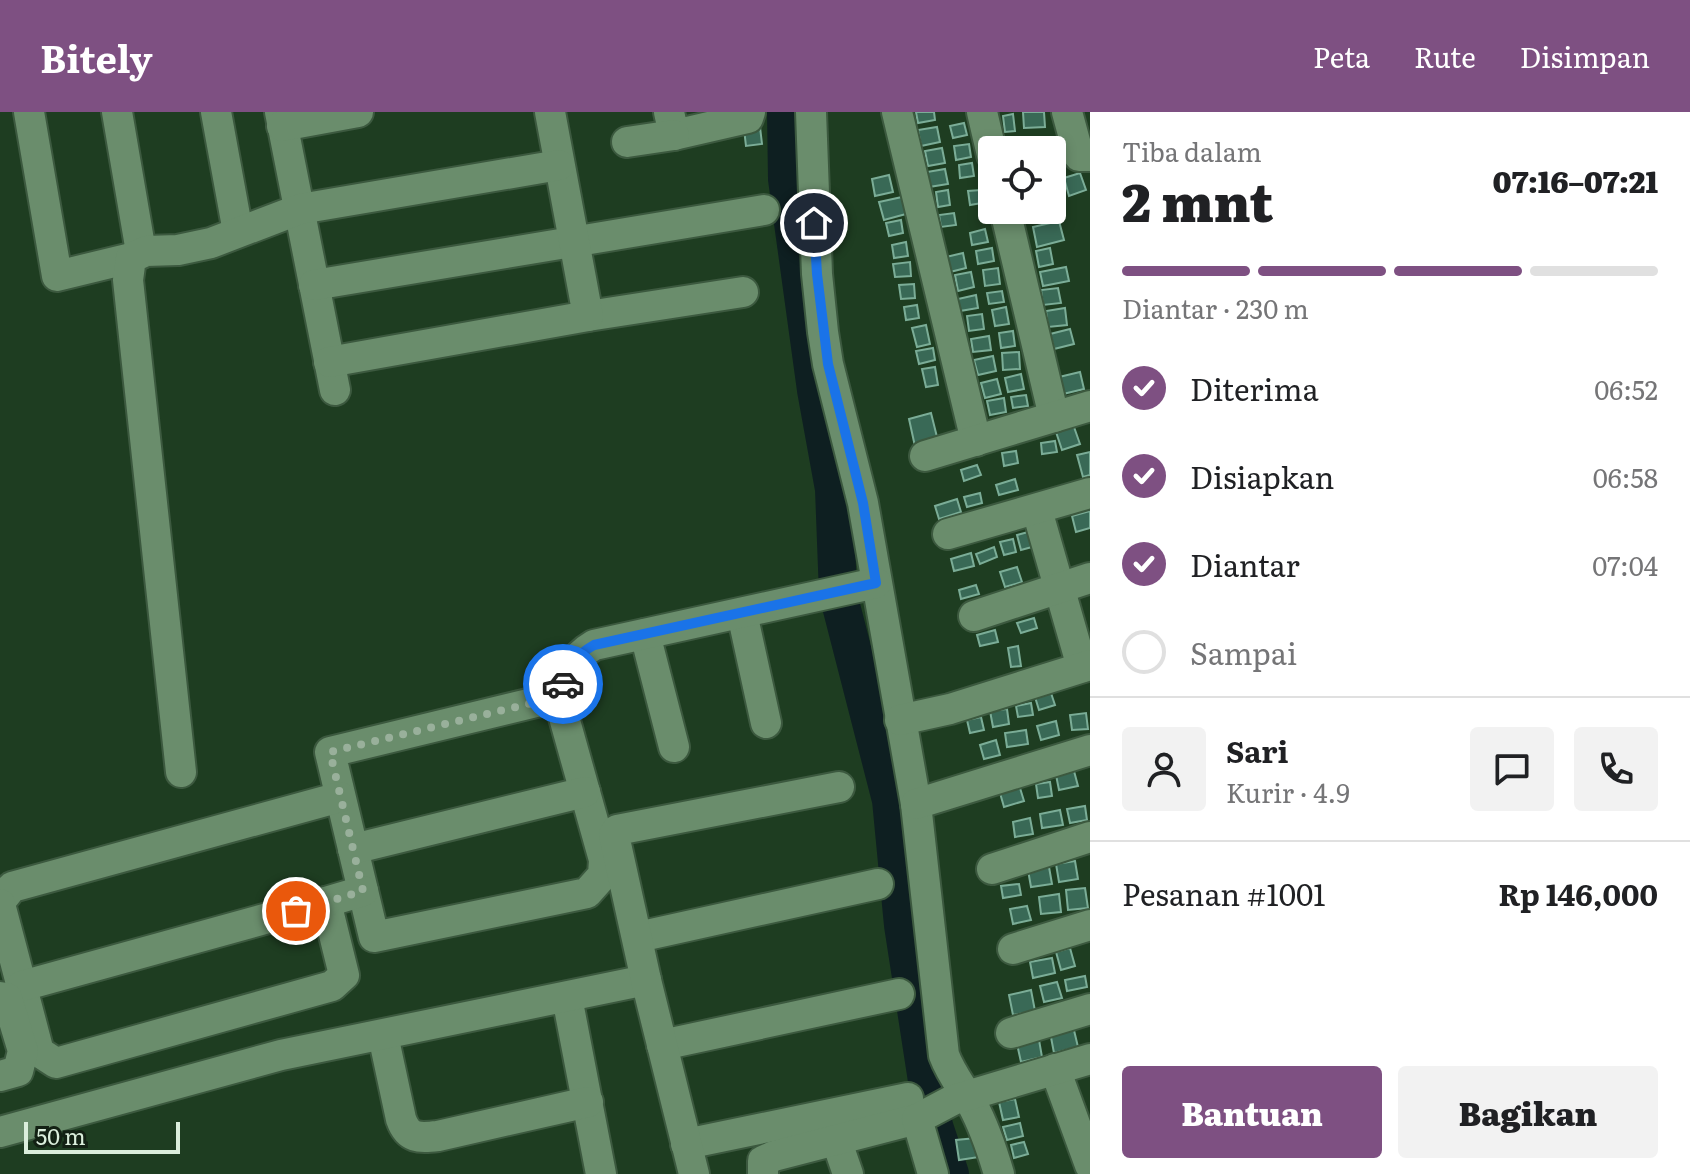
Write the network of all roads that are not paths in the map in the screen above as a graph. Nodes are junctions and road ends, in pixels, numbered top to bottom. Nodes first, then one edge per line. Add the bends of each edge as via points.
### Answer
1 (29, 112) edge
2 (117, 112) edge
3 (216, 112) edge
4 (358, 112) edge
5 (550, 112) edge
6 (750, 112) edge
7 (811, 112) edge
8 (897, 112) edge
9 (982, 112) edge
10 (1067, 112) edge
11 (281, 119) edge
12 (671, 123) edge
13 (988, 136) edge
14 (627, 142) dead end
15 (1090, 156) edge
16 (559, 165) junction
17 (300, 209) junction
18 (764, 210) dead end
19 (1008, 224) edge
20 (238, 232) junction
21 (573, 241) junction
22 (136, 255) junction
23 (314, 285) junction
24 (743, 292) dead end
25 (588, 316) junction
26 (1090, 406) edge
27 (1054, 417) junction
28 (976, 441) junction
29 (925, 456) dead end
30 (1090, 493) edge
31 (1037, 510) junction
32 (948, 534) dead end
33 (1090, 578) edge
34 (865, 585) junction
35 (1059, 587) junction
36 (742, 613) junction
37 (974, 616) dead end
38 (645, 634) junction
39 (1086, 666) edge
40 (561, 696) junction
41 (900, 720) junction
42 (766, 723) dead end
43 (674, 747) dead end
44 (1090, 750) edge
45 (181, 772) dead end
46 (839, 787) dead end
47 (585, 792) junction
48 (340, 797) junction
49 (916, 804) junction
50 (1090, 837) edge
51 (353, 849) junction
52 (992, 869) dead end
53 (878, 884) dead end
54 (363, 891) junction
55 (326, 902) junction
56 (0, 903) edge
57 (1090, 925) edge
58 (638, 937) junction
59 (1013, 949) dead end
60 (646, 980) junction
61 (11, 992) edge
62 (899, 994) dead end
63 (567, 997) junction
64 (1090, 1009) edge
65 (1011, 1033) dead end
66 (383, 1035) junction
67 (662, 1045) junction
68 (1090, 1059) edge
69 (1055, 1069) junction
70 (0, 1076) edge
71 (960, 1098) junction
72 (588, 1102) junction
73 (917, 1111) junction
74 (0, 1132) edge
75 (836, 1139) junction
76 (686, 1144) junction
77 (1090, 1165) edge
78 (601, 1174) edge
79 (694, 1174) edge
80 (763, 1174) edge
81 (848, 1174) edge
82 (933, 1174) edge
83 (999, 1174) edge

1 - 22 street via 57,276
2 - 22 street
3 - 20 street
4 - 11 street
5 - 16 street
6 - 12 street via 737,121
7 - 34 street via 823,332 863,503
8 - 28 street
9 - 13 street
10 - 15 street via 1079,156
11 - 17 street
12 - 14 street
16 - 17 street
16 - 21 street
17 - 20 street
17 - 23 street
18 - 21 street
19 - 27 street
20 - 22 street via 196,248
21 - 23 street
21 - 25 street
22 - 45 street via 128,280
23 - 25 street via 332,376
24 - 25 street
26 - 27 street
27 - 28 street
28 - 29 street
30 - 31 street
31 - 32 street
31 - 35 street
33 - 35 street
34 - 36 street
34 - 41 street
35 - 37 street
35 - 39 street
36 - 38 street
36 - 42 street
38 - 40 street via 594,645 578,654
38 - 43 street
39 - 41 street
40 - 47 street
40 - 48 street via 330,752
41 - 49 street
44 - 49 street
46 - 58 street via 617,830 614,840
47 - 51 street
47 - 54 street via 604,860 603,875 587,893 374,937
48 - 51 street
48 - 56 street via 12,887
49 - 71 street via 944,1055
50 - 52 street
51 - 54 street
53 - 58 street
54 - 55 street
55 - 61 street
55 - 61 street via 344,975 332,986 56,1063 39,1052
56 - 61 street
57 - 59 street
58 - 60 street
60 - 63 street
60 - 67 street
61 - 70 street via 7,998 23,1051 18,1071
62 - 67 street
63 - 66 street
63 - 72 street
64 - 65 street
66 - 72 street via 401,1119 416,1138
66 - 74 street via 281,1055
67 - 76 street
68 - 69 street
69 - 71 street
69 - 77 street
71 - 73 street
71 - 83 street via 991,1146
72 - 78 street
73 - 75 street
73 - 76 street
73 - 82 street
75 - 80 street via 768,1158
75 - 81 street
76 - 79 street

